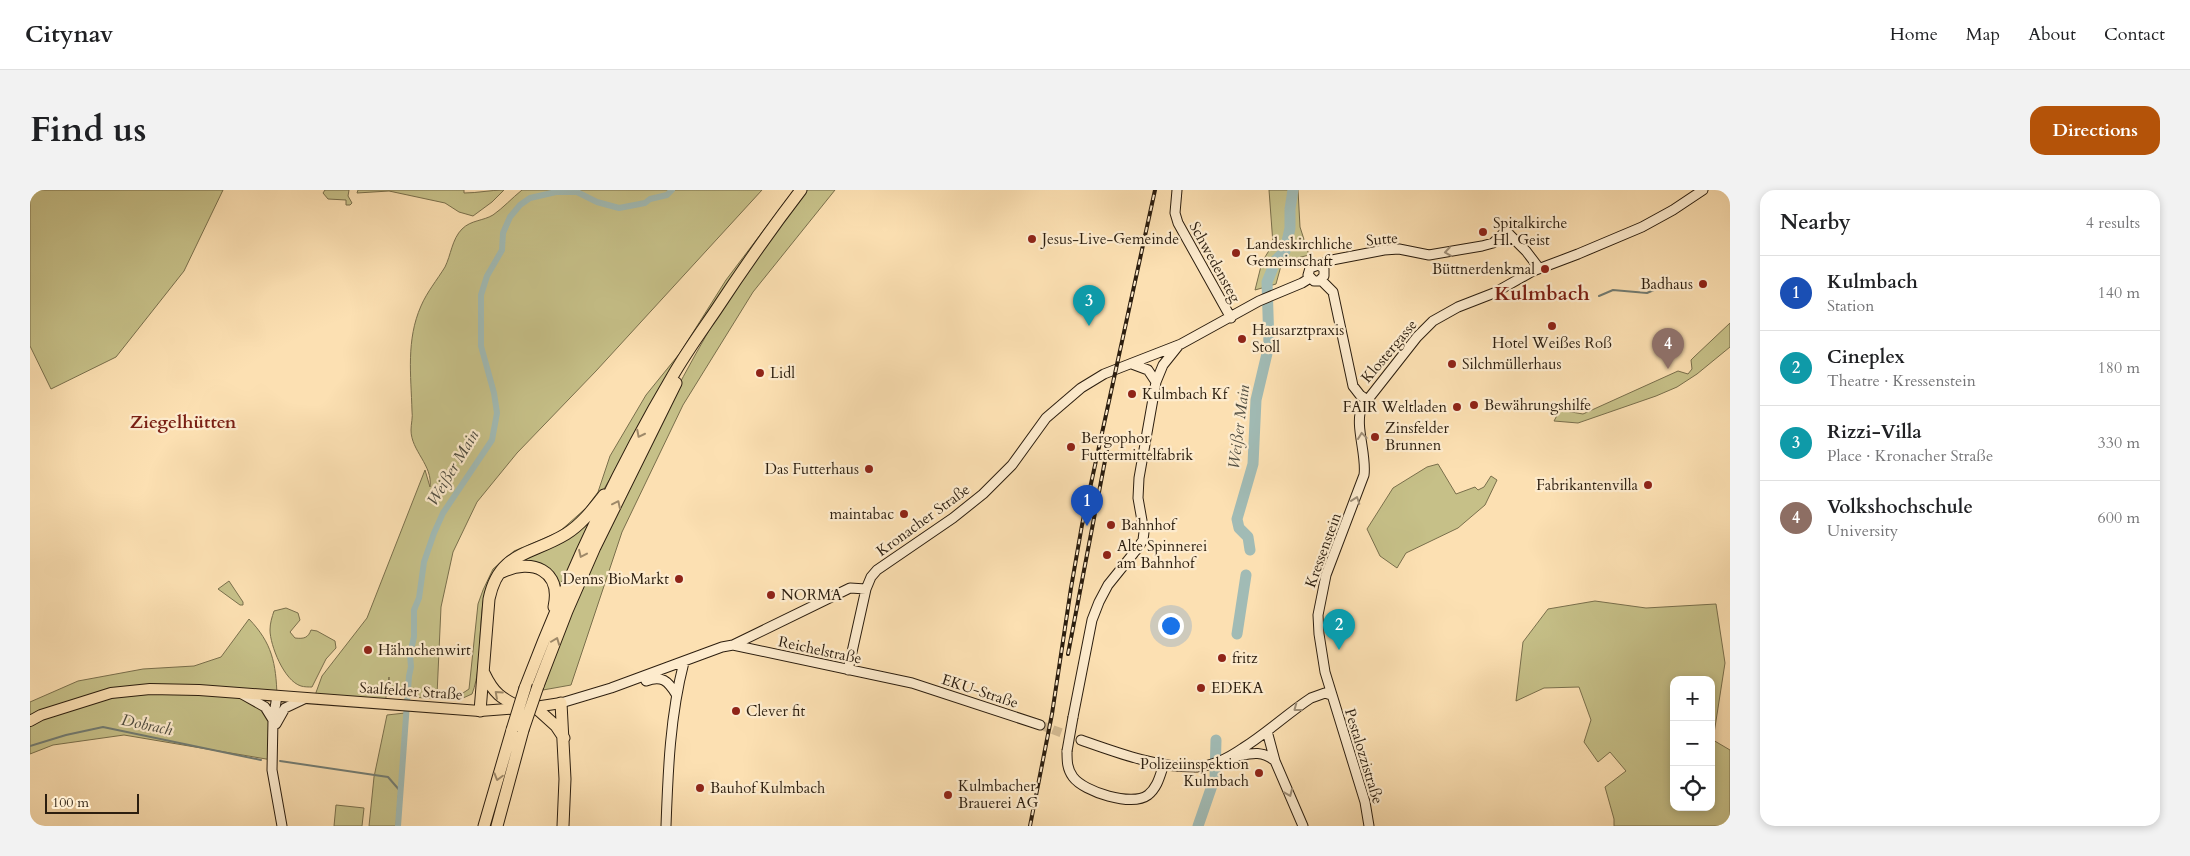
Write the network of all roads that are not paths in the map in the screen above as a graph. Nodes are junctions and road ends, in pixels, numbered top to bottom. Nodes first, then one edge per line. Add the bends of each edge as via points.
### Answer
1 (801, 190) edge
2 (1176, 190) edge
3 (1703, 190) edge
4 (1320, 265) junction
5 (1539, 268) junction
6 (1310, 278) junction
7 (1321, 280) junction
8 (715, 312) junction
9 (1230, 318) junction
10 (1181, 344) junction
11 (1132, 364) junction
12 (1156, 382) junction
13 (1367, 400) junction
14 (617, 478) junction
15 (498, 573) junction
16 (866, 589) junction
17 (547, 630) junction
18 (733, 645) junction
19 (684, 662) junction
20 (848, 670) junction
21 (484, 672) junction
22 (912, 683) joint
23 (624, 684) junction
24 (242, 693) junction
25 (676, 694) junction
26 (1331, 695) junction
27 (277, 696) junction
28 (308, 698) junction
29 (561, 703) junction
30 (535, 707) junction
31 (521, 708) junction
32 (480, 710) junction
33 (273, 720) junction
34 (30, 721) edge
35 (1040, 725) tunnel mouth
36 (518, 730) junction
37 (273, 731) junction
38 (1267, 731) junction
39 (564, 739) junction
40 (1081, 740) tunnel mouth
41 (1224, 760) junction
42 (1275, 761) junction
43 (1164, 764) junction
44 (282, 826) edge
45 (484, 826) edge
46 (497, 826) edge
47 (563, 826) edge
48 (666, 826) edge
49 (1302, 826) edge
50 (1369, 826) edge

1 - 8 highway
2 - 9 street, Schwedensteg via 1178,222
3 - 5 street, Klostergasse via 1642,227
5 -> 4 street, Sutte via 1506,231 1493,243 1482,246 1429,255 1399,249 1384,250
4 - 6 street via 1310,268
4 - 7 street via 1325,272
5 - 13 street, Klostergasse via 1433,322 1417,337
6 - 7 street
6 - 9 street
7 - 13 street via 1333,292 1353,386
8 -> 14 highway via 672,376
36 -> 8 highway, bridge via 595,547
9 - 10 street, Kronacher Straße
10 - 11 street, Kronacher Straße
10 - 12 street via 1167,358
11 - 12 street via 1148,370
11 - 16 street, Kronacher Straße via 1104,374 1062,403 1046,418 1012,465 983,494 877,570
12 - 43 street, bridge via 1139,478 1143,537 1108,585 1092,620 1067,751 1068,768 1074,778 1083,786 1121,799 1147,796 1156,788
26 -> 13 street, Kressenstein via 1318,634 1318,615 1326,575 1364,475 1359,415
14 - 15 highway via 568,533 512,559
14 -> 17 highway
15 - 17 highway via 522,565 546,573 555,592
15 - 21 highway via 489,599
16 - 18 street via 850,588
16 - 20 street
17 - 36 highway, bridge via 525,688
18 - 19 street, Reichelstraße
18 - 20 street, Reichelstraße
19 - 23 street, Saalfelder Straße
19 - 25 street
20 - 22 street, Reichelstraße
31 -> 21 highway via 499,696
21 - 32 highway
22 - 35 street, EKU-Straße
23 - 25 street via 664,679
23 - 29 street, Saalfelder Straße
24 - 27 main road, Saalfelder Straße
24 - 33 street via 265,707
24 - 34 main road, Saalfelder Straße via 200,690 111,693
25 - 48 street via 669,752
26 -> 38 street via 1325,692 1311,698
26 - 50 street, Pestalozzistraße via 1366,802
27 - 28 main road, Saalfelder Straße
27 - 33 street
28 - 32 main road, Saalfelder Straße
28 - 37 street via 284,708
29 - 30 main road, Saalfelder Straße
29 - 39 highway
30 - 31 main road, Saalfelder Straße
30 - 39 highway via 556,726
31 - 32 main road, Saalfelder Straße
33 - 37 street
36 -> 45 highway
36 - 46 highway
37 - 44 street via 272,770
38 - 41 street
38 - 42 street
39 - 47 highway
40 - 43 street
41 - 42 street via 1257,752
41 - 43 street via 1198,767
42 -> 49 street

